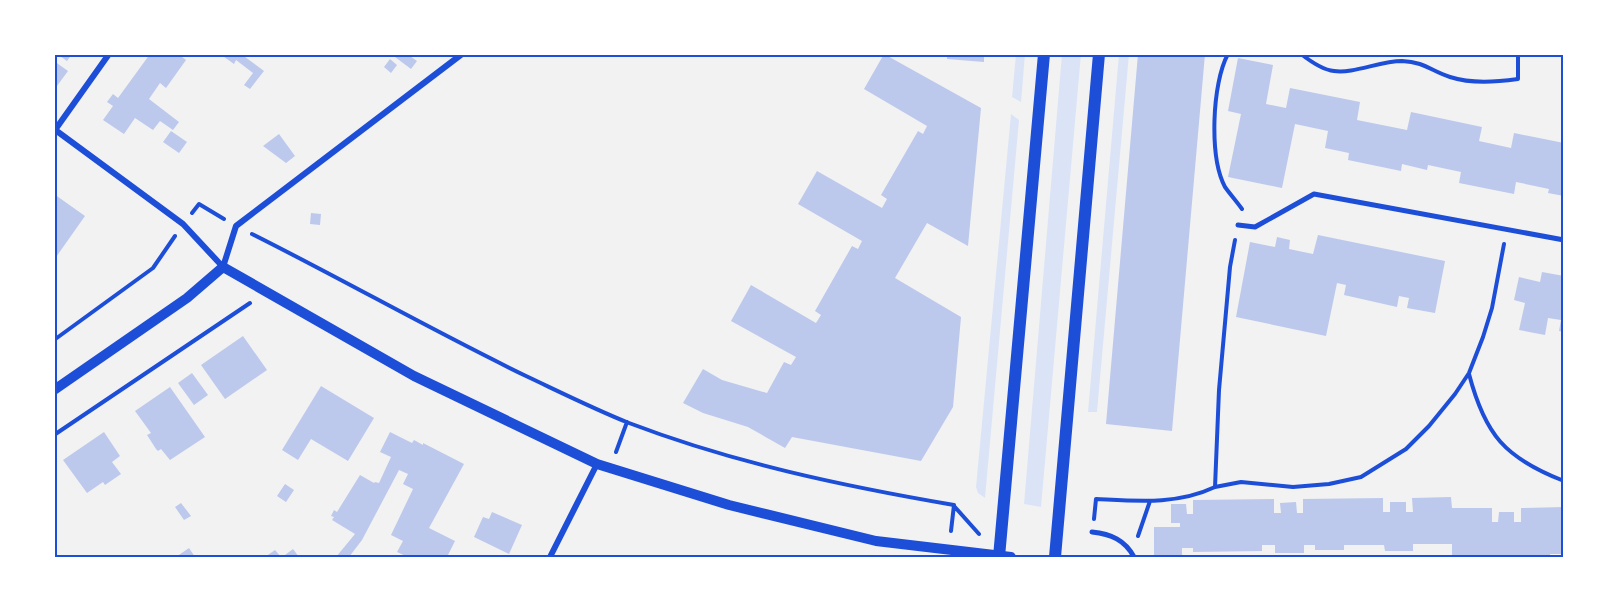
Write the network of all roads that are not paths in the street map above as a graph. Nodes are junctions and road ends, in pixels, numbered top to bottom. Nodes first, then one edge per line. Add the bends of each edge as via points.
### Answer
1 (109, 54) edge
2 (462, 54) edge
3 (1044, 54) edge
4 (1099, 54) edge
5 (55, 130) edge
6 (1238, 225) road end
7 (1564, 240) edge
8 (223, 267) junction
9 (54, 390) edge
10 (597, 464) junction
11 (1092, 532) dead end
12 (550, 557) edge
13 (1003, 557) edge
14 (1055, 557) edge
15 (1134, 557) edge

1 - 5 street
2 - 8 street via 236,226
3 - 13 main road
4 - 14 main road
5 - 8 street via 183,224
6 - 7 street via 1255,227 1314,194
8 - 9 street via 187,298
8 - 10 street via 414,376
10 - 12 street
10 - 13 street via 729,505 876,541
11 - 15 street via 1114,537

